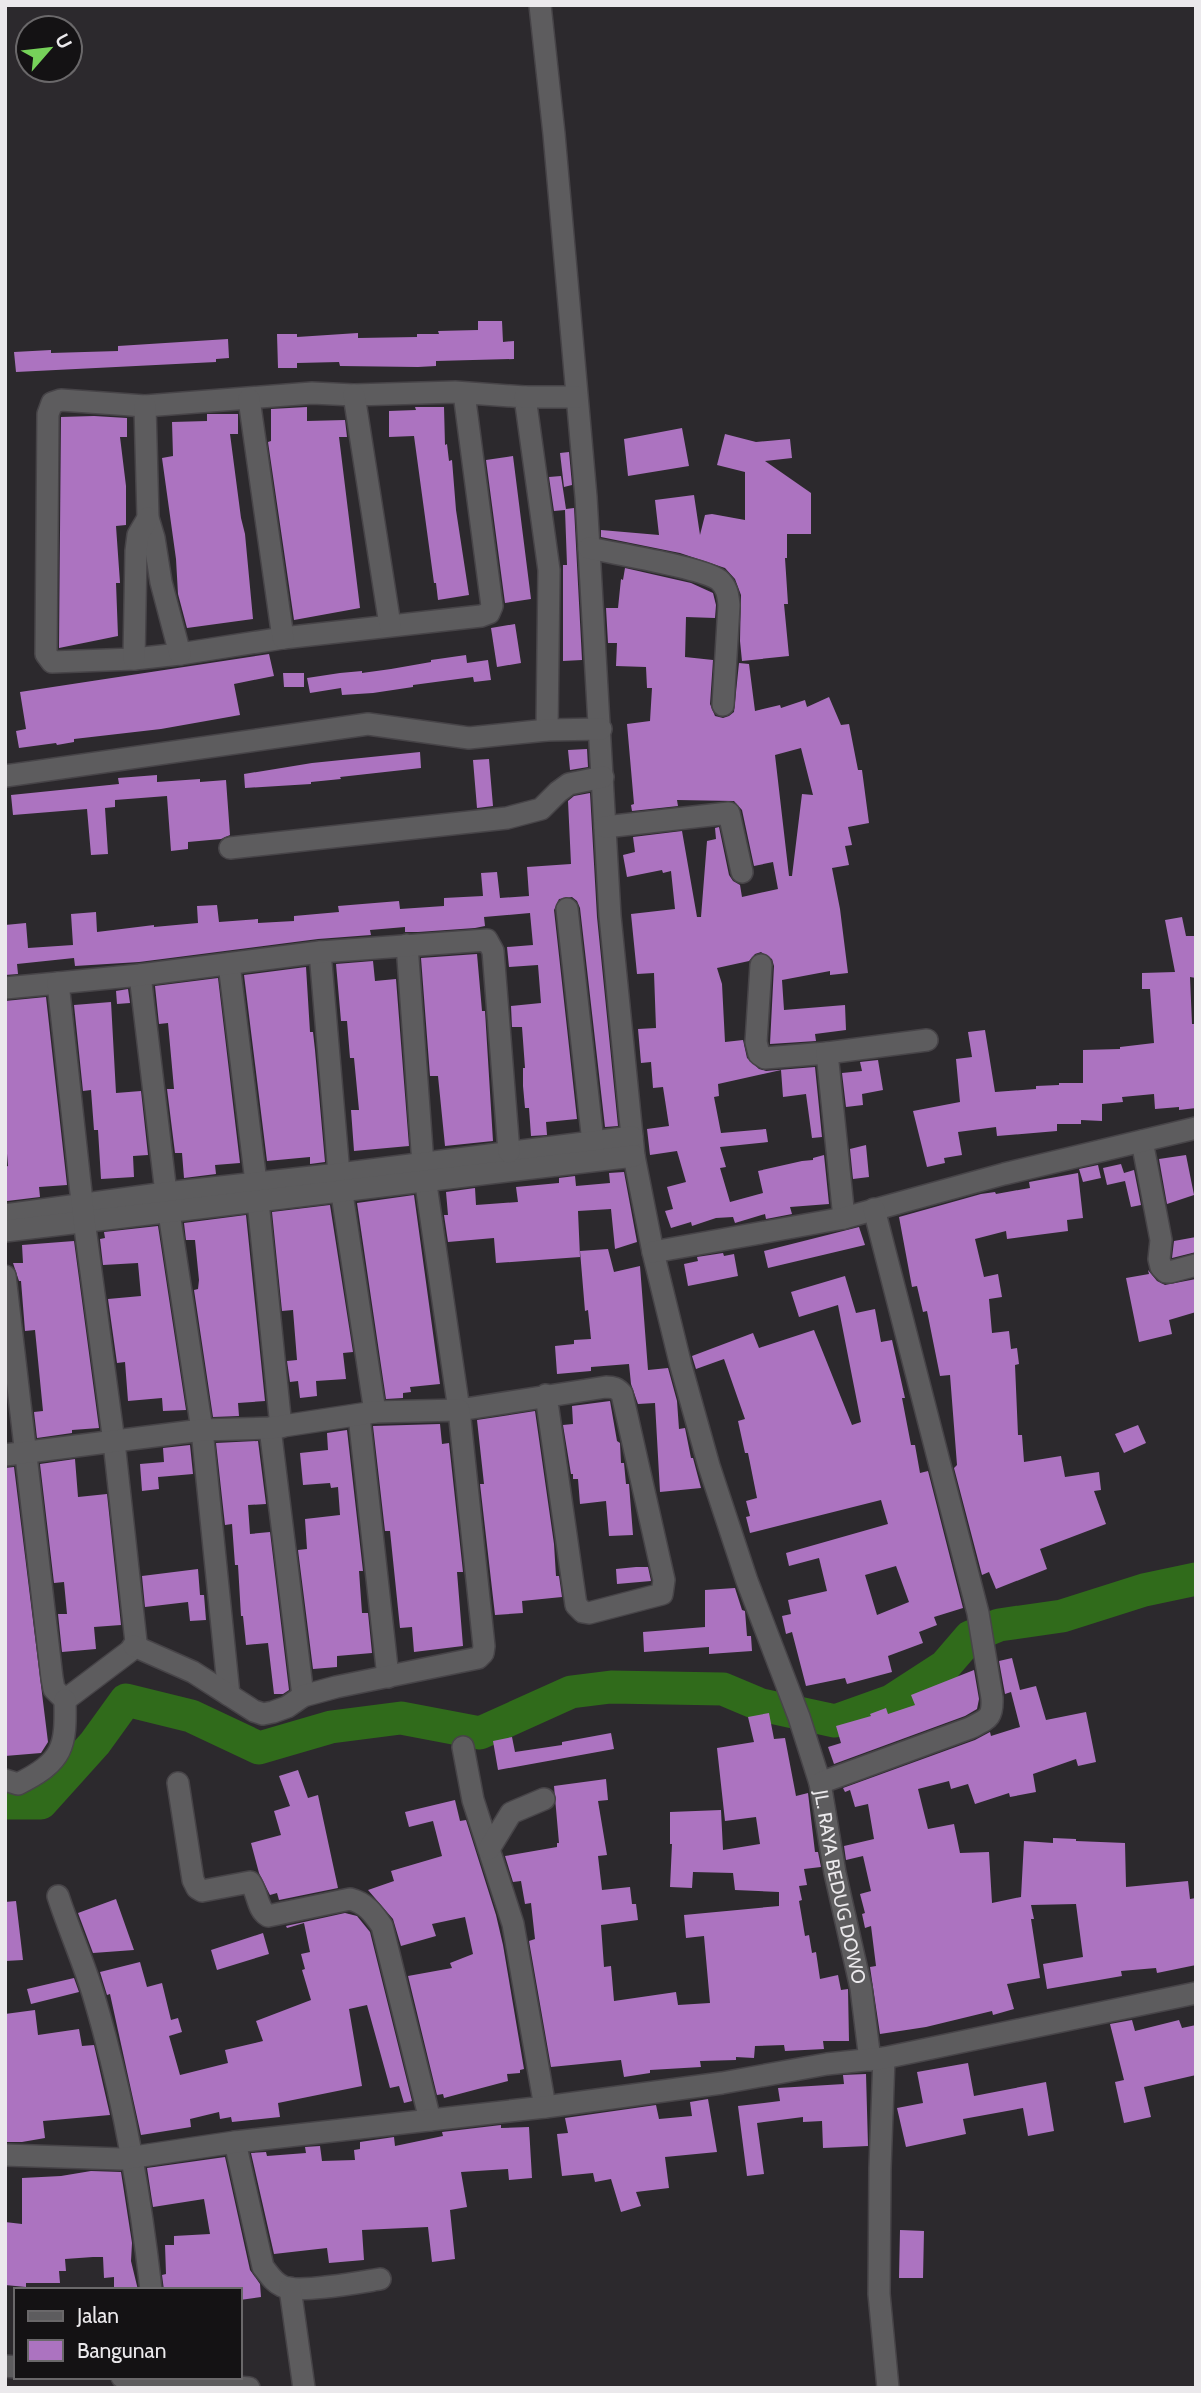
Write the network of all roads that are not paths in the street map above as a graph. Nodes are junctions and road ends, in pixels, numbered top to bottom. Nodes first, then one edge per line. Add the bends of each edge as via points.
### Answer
1 (540, 5) edge
2 (464, 393) junction
3 (354, 395) junction
4 (525, 397) junction
5 (576, 397) junction
6 (249, 399) junction
7 (145, 406) junction
8 (148, 518) junction
9 (589, 548) junction
10 (390, 625) junction
11 (283, 638) junction
12 (180, 654) junction
13 (134, 659) junction
14 (723, 705) dead end
15 (547, 730) junction
16 (601, 730) junction
17 (5, 776) edge
18 (603, 777) junction
19 (606, 827) junction
20 (230, 848) dead end
21 (742, 872) dead end
22 (567, 909) dead end
23 (407, 945) junction
24 (320, 952) junction
25 (229, 964) junction
26 (761, 965) dead end
27 (140, 975) junction
28 (58, 983) junction
29 (5, 988) edge
30 (927, 1040) dead end
31 (827, 1053) junction
32 (1196, 1128) edge
33 (1142, 1141) junction
34 (593, 1142) junction
35 (633, 1146) junction
36 (509, 1152) junction
37 (424, 1172) junction
38 (340, 1183) junction
39 (256, 1191) junction
40 (168, 1202) junction
41 (874, 1209) junction
42 (84, 1212) junction
43 (5, 1215) edge
44 (844, 1218) junction
45 (5, 1231) edge
46 (653, 1252) junction
47 (1196, 1265) edge
48 (5, 1276) edge
49 (6, 1301) edge
50 (546, 1395) junction
51 (459, 1410) junction
52 (367, 1414) junction
53 (275, 1427) junction
54 (202, 1430) junction
55 (114, 1442) junction
56 (27, 1452) junction
57 (5, 1455) edge
58 (134, 1646) junction
59 (388, 1677) junction
60 (229, 1695) junction
61 (303, 1696) junction
62 (65, 1700) junction
63 (463, 1747) dead end
64 (5, 1780) edge
65 (178, 1783) dead end
66 (820, 1783) junction
67 (544, 1799) dead end
68 (489, 1849) junction
69 (58, 1896) dead end
70 (1196, 1993) edge
71 (877, 2059) junction
72 (545, 2108) junction
73 (430, 2120) junction
74 (235, 2141) junction
75 (5, 2155) edge
76 (131, 2158) junction
77 (380, 2280) dead end
78 (151, 2288) edge
79 (290, 2288) junction
80 (162, 2379) edge
81 (249, 2388) edge
82 (304, 2388) edge
83 (888, 2388) edge

1 - 5 street, JL. RAYA BEDUG DOWO
2 - 3 street
2 - 4 street
2 - 10 street via 492,606 481,616
3 - 6 street via 312,393
3 - 10 street
4 - 5 street
4 - 15 street via 549,570
5 - 9 street, JL. RAYA BEDUG DOWO
6 - 7 street
6 - 11 street
7 - 8 street
7 - 13 street via 61,400 52,403 48,414 47,658 52,662
8 - 12 street
8 - 13 street via 138,535 136,551
9 - 14 street via 707,574 724,585 729,605
9 - 16 street, JL. RAYA BEDUG DOWO
10 - 11 street
11 - 12 street
12 - 13 street
15 - 16 street
15 - 17 street via 470,738 368,724
16 - 18 street, JL. RAYA BEDUG DOWO
18 - 19 street, JL. RAYA BEDUG DOWO
18 - 20 street via 569,784 541,809 507,818
19 - 21 street via 729,813
19 - 35 street, JL. RAYA BEDUG DOWO via 610,916
22 - 34 street
23 - 24 street
23 - 36 street via 481,939 492,946
23 - 37 street
24 - 25 street
24 - 38 street
25 - 27 street
25 - 39 street
26 - 31 street via 759,1054 765,1058
27 - 28 street
27 - 40 street
28 - 29 street
28 - 42 street
30 - 31 street
31 - 44 street
32 - 33 street
33 - 41 street
33 - 47 street via 1161,1240 1161,1267 1170,1272
34 - 35 street
34 - 36 street
35 - 37 street via 535,1166
35 - 46 street, JL. RAYA BEDUG DOWO
36 - 37 street
37 - 38 street
37 - 51 street
38 - 39 street
38 - 52 street
39 - 40 street
39 - 53 street
40 - 42 street
40 - 54 street
41 - 44 street
41 - 66 street via 978,1613 992,1698 990,1717 970,1728
42 - 43 street
42 - 45 street
42 - 55 street
44 - 46 street
46 - 66 street, JL. RAYA BEDUG DOWO via 709,1466
48 - 49 street
49 - 56 street
50 - 50 street via 576,1605 589,1613 662,1594 664,1580 622,1394 613,1387
50 - 51 street
51 - 52 street
51 - 59 street via 483,1653 470,1661
52 - 53 street
52 - 59 street
53 - 54 street
53 - 61 street
54 - 55 street
54 - 60 street
55 - 56 street
55 - 58 street
56 - 57 street
56 - 62 street via 52,1678 54,1689
58 - 60 street
58 - 62 street
59 - 61 street
60 - 61 street via 263,1714
62 - 64 street via 65,1737 60,1751 28,1779 18,1784
63 - 68 street
65 - 73 street via 197,1888 202,1891 250,1882 268,1916 350,1899 373,1912 382,1926
66 - 71 street, JL. RAYA BEDUG DOWO via 835,1874
67 - 68 street via 511,1813
68 - 72 street via 513,1924
69 - 76 street via 106,2039
70 - 71 street
71 - 72 street
71 - 83 street, JL. RAYA BEDUG DOWO via 879,2294
72 - 73 street
73 - 74 street
74 - 76 street
74 - 79 street via 263,2267 272,2279
75 - 76 street
76 - 78 street
77 - 79 street
79 - 82 street
80 - 81 street

